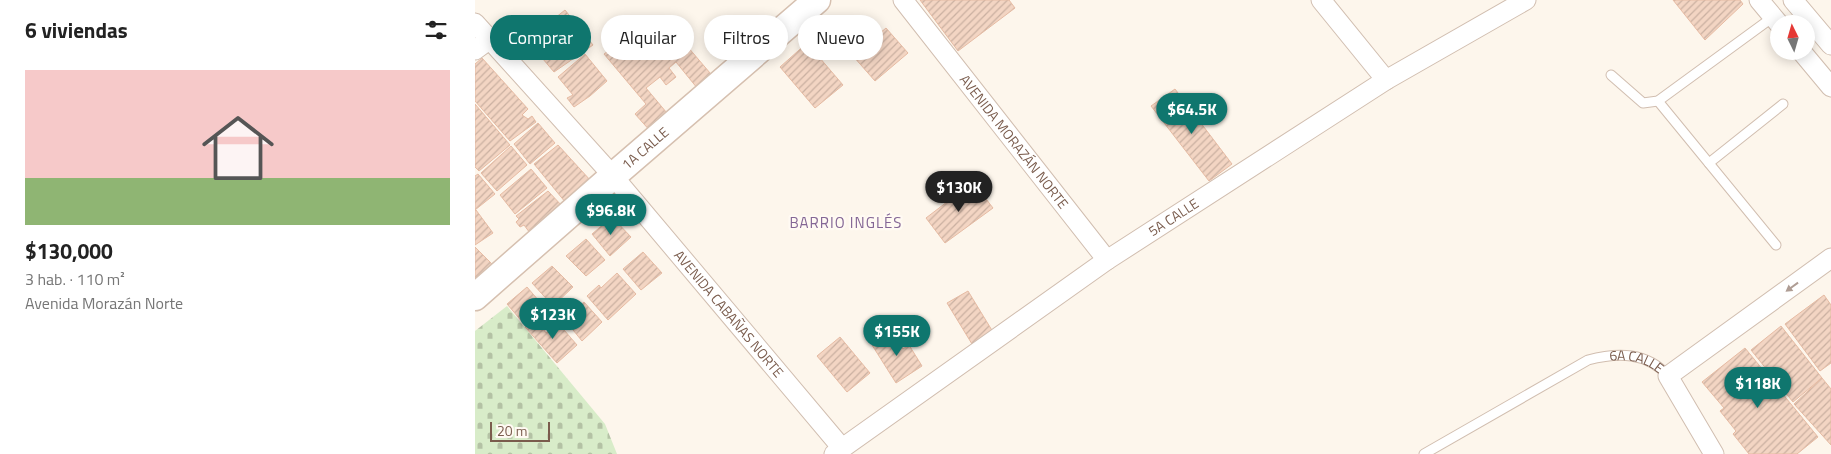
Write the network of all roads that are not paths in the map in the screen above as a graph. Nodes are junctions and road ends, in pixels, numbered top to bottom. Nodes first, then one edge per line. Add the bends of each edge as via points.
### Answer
1 (817, 0) edge
2 (903, 0) edge
3 (1321, 0) edge
4 (1526, 0) edge
5 (1759, 0) edge
6 (1793, 0) edge
7 (1771, 15) edge
8 (475, 23) edge
9 (1770, 25) edge
10 (482, 44) edge
11 (1831, 45) edge
12 (1808, 60) edge
13 (1611, 75) dead end
14 (1386, 80) junction
15 (1831, 88) edge
16 (1658, 101) junction
17 (1783, 104) dead end
18 (1709, 163) junction
19 (613, 176) junction
20 (1776, 245) dead end
21 (1831, 258) edge
22 (1107, 260) junction
23 (475, 298) edge
24 (1668, 376) junction
25 (838, 451) edge
26 (1424, 454) edge
27 (1714, 454) edge

1 - 19 street, 1A CALLE
2 - 22 street, AVENIDA MORAZÁN NORTE
3 - 14 street
4 - 14 street, 5A CALLE
5 - 7 street
6 - 11 street
8 - 10 street, AVENIDA CABAÑAS NORTE
9 - 16 lane
10 - 19 street, AVENIDA CABAÑAS NORTE
12 - 15 street
13 - 16 lane via 1643,103
14 - 22 street, 5A CALLE
16 - 18 lane
17 - 18 lane
18 - 20 lane
19 - 23 street, 1A CALLE
19 - 25 street, AVENIDA CABAÑAS NORTE
21 -> 24 street, 6A CALLE
22 - 25 street, 5A CALLE
24 - 26 lane, 6A CALLE via 1655,364 1633,355 1589,360
24 - 27 street

